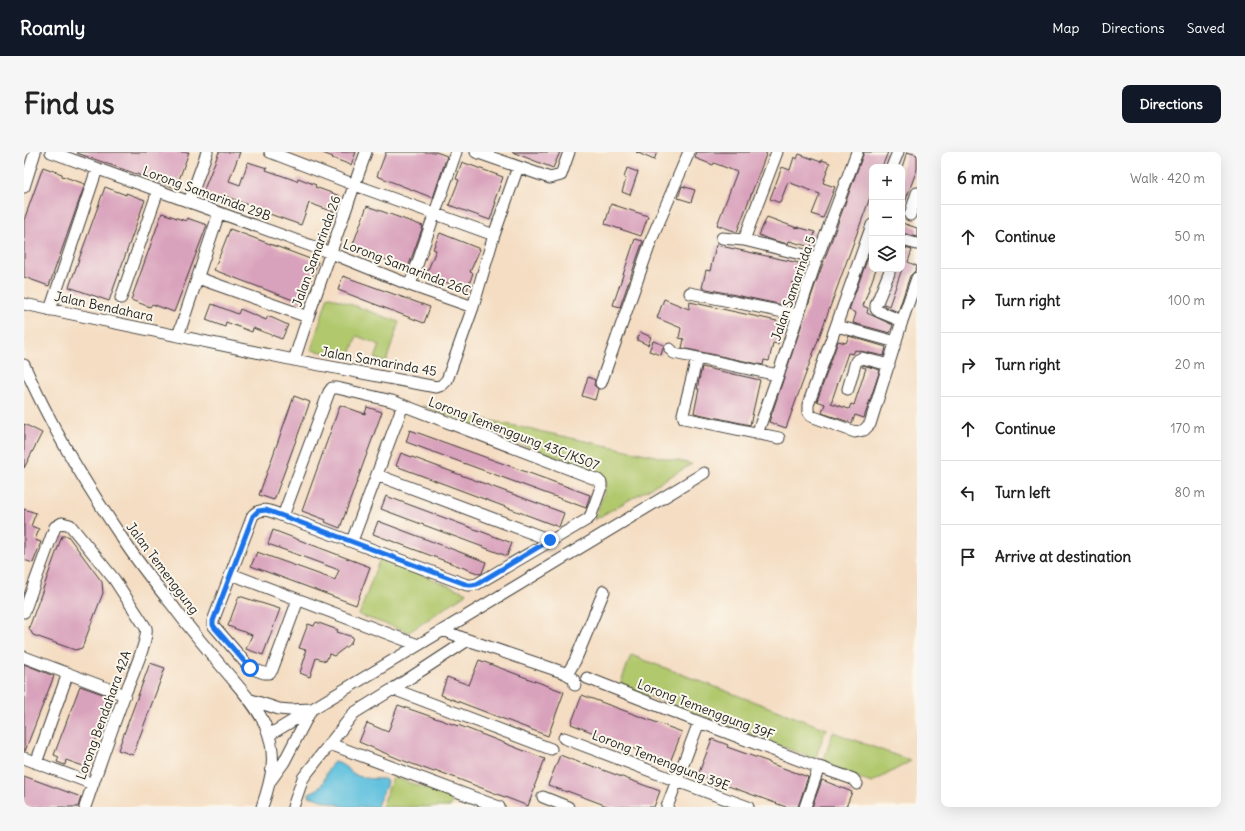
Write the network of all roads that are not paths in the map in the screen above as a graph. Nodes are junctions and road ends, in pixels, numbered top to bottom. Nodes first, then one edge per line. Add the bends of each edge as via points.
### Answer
1 (35, 152) edge
2 (51, 152) edge
3 (207, 152) edge
4 (270, 152) edge
5 (366, 152) edge
6 (456, 152) edge
7 (476, 152) edge
8 (569, 152) edge
9 (689, 152) edge
10 (776, 152) edge
11 (857, 152) edge
12 (898, 152) edge
13 (893, 164) edge
14 (518, 167) junction
15 (97, 169) junction
16 (355, 185) junction
17 (24, 186) edge
18 (158, 191) junction
19 (917, 193) edge
20 (189, 202) junction
21 (219, 213) junction
22 (435, 214) junction
23 (910, 215) dead end
24 (494, 235) junction
25 (869, 235) edge
26 (722, 238) dead end
27 (744, 240) junction
28 (905, 241) edge
29 (917, 244) edge
30 (330, 253) junction
31 (817, 258) junction
32 (889, 273) dead end
33 (198, 278) junction
34 (917, 278) edge
35 (410, 285) junction
36 (690, 293) dead end
37 (121, 298) dead end
38 (25, 305) edge
39 (473, 307) junction
40 (50, 310) junction
41 (798, 315) junction
42 (308, 317) junction
43 (902, 321) junction
44 (836, 326) junction
45 (178, 336) junction
46 (896, 342) junction
47 (670, 349) dead end
48 (697, 358) junction
49 (294, 360) junction
50 (24, 365) edge
51 (889, 365) junction
52 (778, 375) junction
53 (601, 383) dead end
54 (848, 389) dead end
55 (404, 405) junction
56 (757, 434) junction
57 (779, 438) dead end
58 (704, 473) dead end
59 (377, 474) junction
60 (283, 516) junction
61 (550, 540) junction
62 (352, 541) junction
63 (231, 574) junction
64 (604, 591) dead end
65 (298, 600) junction
66 (24, 612) edge
67 (444, 630) junction
68 (468, 640) junction
69 (418, 645) junction
70 (24, 657) edge
71 (68, 673) junction
72 (565, 673) junction
73 (587, 678) dead end
74 (575, 685) dead end
75 (393, 689) junction
76 (125, 695) junction
77 (248, 699) junction
78 (311, 709) junction
79 (699, 722) junction
80 (269, 735) junction
81 (564, 738) dead end
82 (330, 744) junction
83 (552, 749) dead end
84 (24, 758) edge
85 (36, 763) junction
86 (817, 766) junction
87 (270, 781) junction
88 (677, 781) junction
89 (93, 784) junction
90 (857, 784) dead end
91 (543, 797) dead end
92 (85, 807) edge
93 (262, 807) edge
94 (293, 807) edge
95 (499, 807) edge
96 (568, 807) edge
97 (668, 807) edge
98 (748, 807) edge
99 (805, 807) edge

1 - 17 street
2 - 15 street, Lorong Samarinda 29B
3 - 20 street
4 - 16 street
5 - 16 street, Jalan Samarinda 26
6 - 22 street
7 - 14 street
8 - 14 street via 561,175 555,177 550,178
9 - 53 street via 652,238
10 - 27 street
11 - 31 street, Jalan Samarinda 5
12 - 13 street
14 - 24 street, Jalan Samarinda 45
15 - 18 street, Lorong Samarinda 29B
15 - 40 street
16 - 22 street
16 - 30 street, Jalan Samarinda 26
18 - 20 street, Lorong Samarinda 29B
18 - 37 street
19 - 23 street
20 - 21 street, Lorong Samarinda 29B
21 - 30 street, Lorong Samarinda 29B
21 - 33 street
22 - 24 street
22 - 35 street
24 - 39 street, Jalan Samarinda 45
25 - 44 street
26 - 27 street
27 - 31 street
28 - 29 street
30 - 35 street, Lorong Samarinda 26C
30 - 42 street, Jalan Samarinda 26
31 - 41 street, Jalan Samarinda 5
32 - 43 street via 876,309
33 - 42 street
33 - 45 street
34 - 43 street
35 - 39 street, Lorong Samarinda 26C
36 - 41 street
38 - 40 street, Jalan Bendahara
39 - 49 street, Jalan Samarinda 45 via 447,380 436,387
40 - 45 street, Jalan Bendahara
41 - 52 street, Jalan Samarinda 5
42 - 49 street, Jalan Samarinda 26
43 - 46 street
44 - 46 street
44 - 51 street via 808,405 811,416 855,432 864,430 870,424
45 - 49 street, Jalan Samarinda 45
46 - 51 street
47 - 48 street via 674,353
48 - 52 street
48 - 56 street via 682,414 684,418
50 - 77 street, Jalan Temenggung via 48,417 124,542 178,614
51 - 54 street via 862,358 856,361
52 - 56 street, Jalan Samarinda 5
55 - 59 street
55 - 60 street, Lorong Temenggung 43C/KS07 via 332,388
55 - 61 street, Lorong Temenggung 43C/KS07 via 598,480 601,487 591,516
56 - 57 street
58 - 67 street
59 - 61 street
59 - 62 street
60 - 62 street, Lorong Temenggung 43C/KS07
60 - 63 street, Lorong Temenggung 43C/KS07 via 266,510 258,511 253,516
61 - 62 street, Lorong Temenggung 43C/KS07 via 472,585
63 - 65 street
63 - 65 street, Lorong Temenggung 43C/KS07 via 213,625 250,668 264,673 272,670
64 - 72 street via 575,661
65 - 69 street
66 - 76 street, Lorong Bendahara 42A via 55,527 62,523 70,525 114,579 148,632
67 - 68 street
67 - 69 street
68 - 72 street
68 - 75 street
69 - 78 street
70 - 71 street
71 - 76 street
71 - 85 street
72 - 74 street via 572,677
73 - 79 street, Lorong Temenggung 39F
75 - 82 street via 354,713
75 - 83 street
76 - 89 street, Lorong Bendahara 42A
77 - 78 street via 279,709
77 - 80 street, Jalan Temenggung via 265,724
78 - 80 street
78 - 87 street via 284,762
79 - 86 street, Lorong Temenggung 39F
79 - 88 street
80 - 87 street, Jalan Temenggung via 273,763
81 - 88 street, Lorong Temenggung 39E
82 - 94 street via 303,778
82 - 95 street
84 - 85 street
85 - 89 street
86 - 90 street, Lorong Temenggung 39F via 853,779
86 - 99 street
87 - 93 street, Jalan Temenggung
88 - 97 street
88 - 98 street, Lorong Temenggung 39E
89 - 92 street, Lorong Bendahara 42A
91 - 96 street

